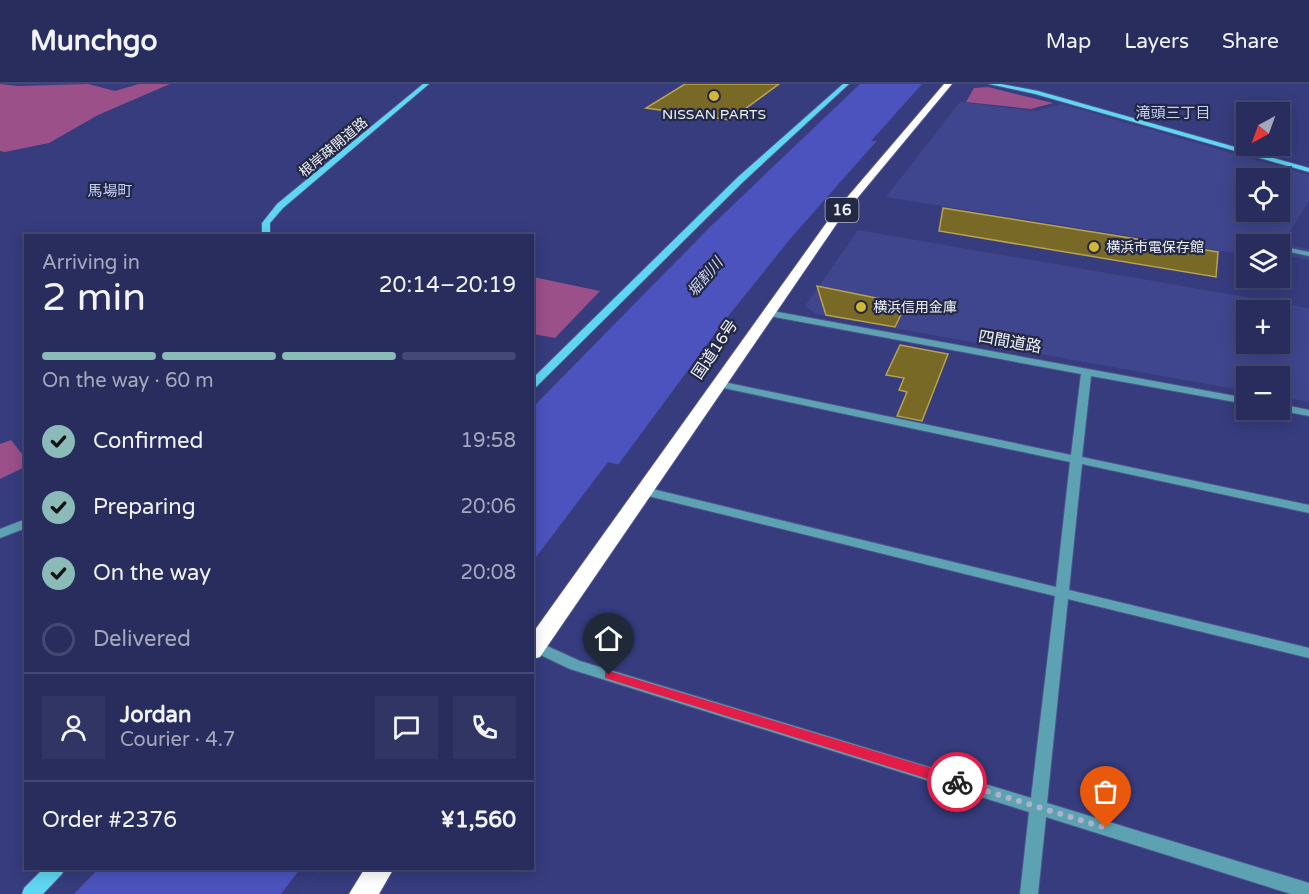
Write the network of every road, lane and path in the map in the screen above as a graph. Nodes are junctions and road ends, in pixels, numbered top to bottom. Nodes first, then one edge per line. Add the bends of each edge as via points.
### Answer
1 (426, 84) edge
2 (846, 84) edge
3 (948, 84) edge
4 (992, 84) edge
5 (1309, 170) edge
6 (266, 234) edge
7 (1290, 250) edge
8 (1309, 254) edge
9 (767, 313) junction
10 (1086, 372) junction
11 (534, 383) edge
12 (719, 384) junction
13 (1236, 399) edge
14 (1290, 410) edge
15 (1309, 413) edge
16 (1076, 460) junction
17 (644, 491) junction
18 (1309, 509) edge
19 (24, 524) edge
20 (0, 534) edge
21 (1062, 591) junction
22 (534, 647) edge
23 (1309, 653) edge
24 (1038, 807) junction
25 (54, 870) edge
26 (380, 870) edge
27 (1309, 891) edge
28 (31, 894) edge
29 (363, 894) edge
30 (1029, 894) edge

1 - 6 street, 根岸疎開道路 via 280,206 266,223
2 - 11 street via 741,179
3 - 9 highway, 国道16号 / 16 via 836,217
4 - 5 street via 1036,92
7 - 8 street
9 - 10 street, 四間道路
9 - 12 highway, 国道16号 / 16
10 - 13 street, 四間道路
10 - 16 street
12 - 16 street
12 - 17 highway, 国道16号 / 16
14 - 15 street
16 - 18 street
16 - 21 street
17 - 21 street
17 - 22 highway, 国道16号 / 16
19 - 20 street
21 - 23 street
21 - 24 street
22 - 24 street via 575,665
24 - 27 street
24 - 30 street
25 - 28 street
26 - 29 highway

